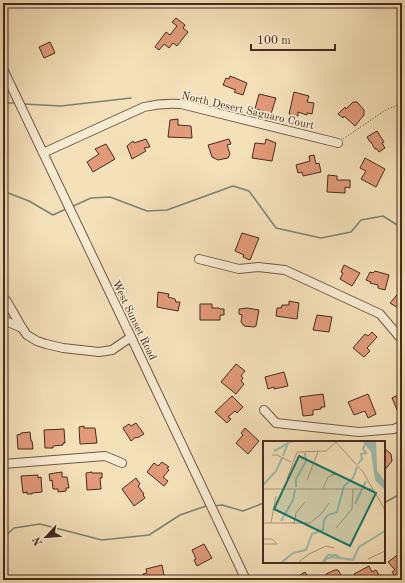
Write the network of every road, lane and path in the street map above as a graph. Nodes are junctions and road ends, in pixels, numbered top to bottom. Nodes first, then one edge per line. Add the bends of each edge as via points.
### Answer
1 (3, 70) edge
2 (402, 104) edge
3 (338, 143) joint
4 (43, 153) junction
5 (199, 259) dead end
6 (3, 300) edge
7 (3, 320) edge
8 (22, 328) junction
9 (132, 337) junction
10 (402, 340) edge
11 (264, 410) dead end
12 (402, 425) edge
13 (122, 463) dead end
14 (3, 464) edge
15 (246, 580) edge

1 - 4 street, West Sunset Road
2 - 3 path via 384,111
3 - 4 street, North Desert Saguaro Court via 182,104 168,103 144,107
4 - 9 street, West Sunset Road
5 - 10 street via 239,269 258,267 285,270 380,314
6 - 8 street via 6,300
7 - 8 street
8 - 9 street via 36,341 63,348 99,352 112,350
9 - 15 street, West Sunset Road
11 - 12 street via 276,423 359,432 394,429
13 - 14 street via 105,456

